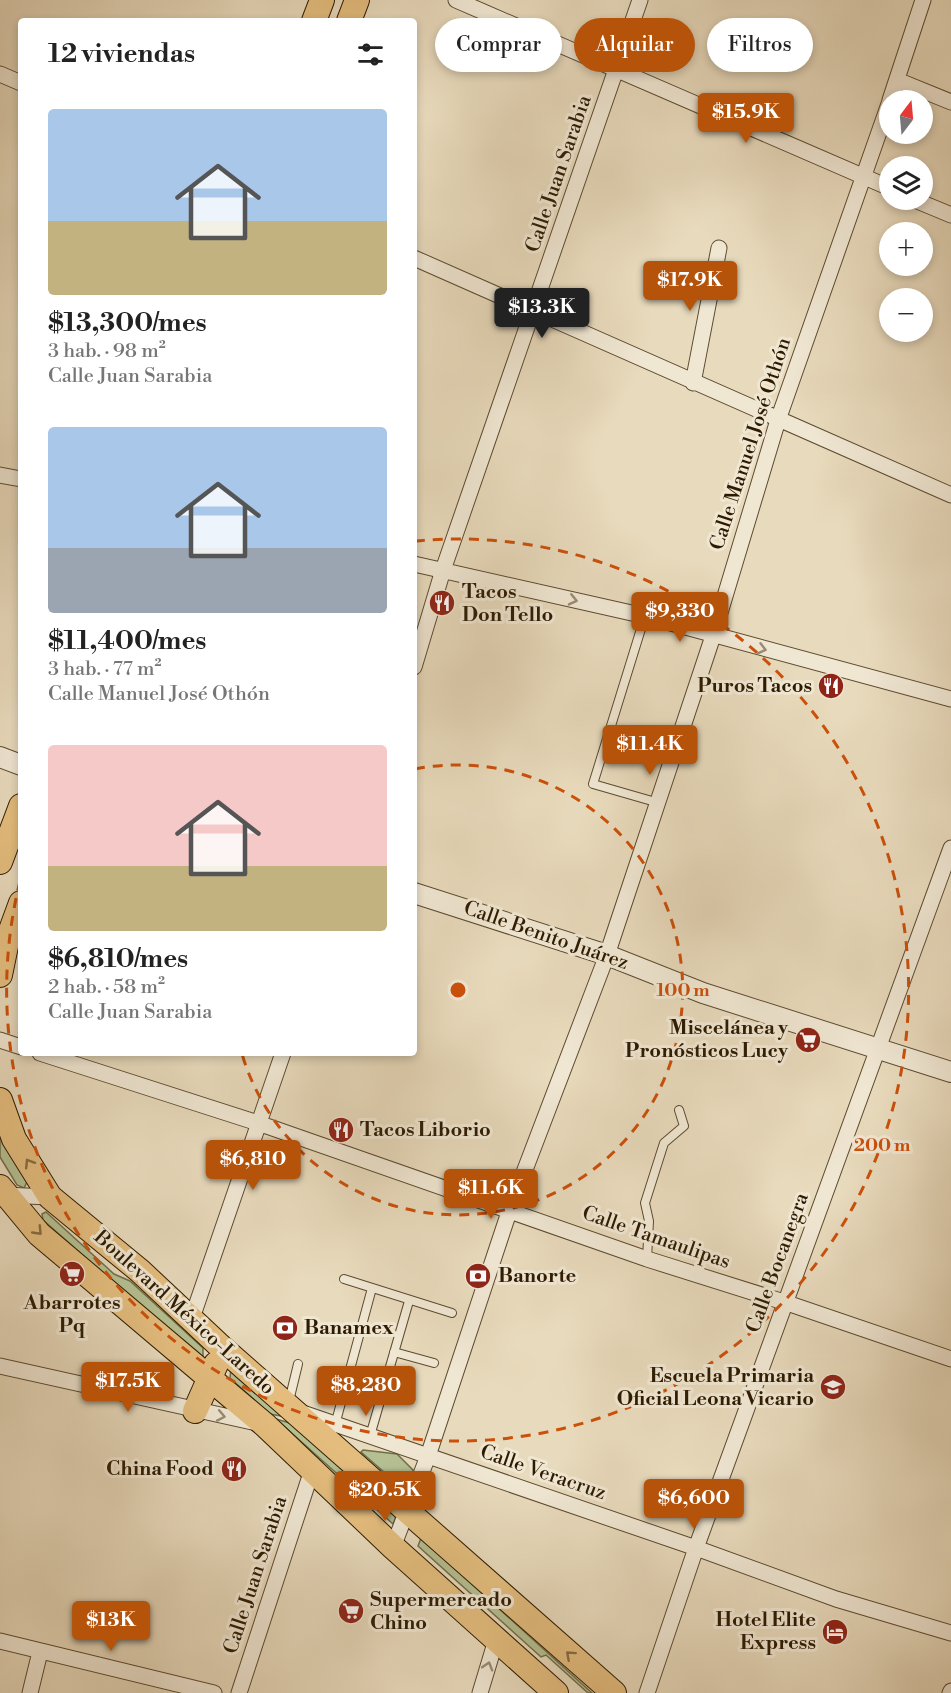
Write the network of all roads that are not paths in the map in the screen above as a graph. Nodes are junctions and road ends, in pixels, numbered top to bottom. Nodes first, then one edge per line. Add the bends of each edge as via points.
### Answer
1 (321, 0) edge
2 (357, 0) edge
3 (456, 0) edge
4 (640, 0) edge
5 (923, 0) edge
6 (315, 18) edge
7 (350, 18) edge
8 (634, 18) edge
9 (574, 52) edge
10 (616, 72) edge
11 (618, 72) edge
12 (0, 74) edge
13 (897, 80) junction
14 (18, 82) edge
15 (894, 90) edge
16 (951, 102) edge
17 (879, 132) edge
18 (863, 176) junction
19 (879, 183) edge
20 (933, 208) edge
21 (951, 216) edge
22 (719, 248) dead end
23 (417, 259) edge
24 (534, 311) junction
25 (693, 383) junction
26 (778, 420) junction
27 (0, 474) edge
28 (18, 479) edge
29 (951, 495) edge
30 (417, 565) edge
31 (443, 570) junction
32 (645, 616) junction
33 (713, 636) junction
34 (417, 657) edge
35 (951, 699) edge
36 (0, 757) edge
37 (18, 764) edge
38 (659, 803) junction
39 (18, 814) edge
40 (951, 848) edge
41 (0, 862) edge
42 (417, 894) edge
43 (18, 911) edge
44 (607, 955) junction
45 (0, 975) edge
46 (0, 1040) edge
47 (18, 1046) edge
48 (879, 1047) junction
49 (49, 1056) edge
50 (282, 1056) edge
51 (951, 1072) edge
52 (0, 1100) edge
53 (679, 1110) dead end
54 (258, 1123) junction
55 (2, 1192) edge
56 (50, 1197) junction
57 (510, 1209) junction
58 (647, 1259) junction
59 (344, 1279) dead end
60 (372, 1288) junction
61 (409, 1301) junction
62 (787, 1303) junction
63 (452, 1313) dead end
64 (192, 1318) junction
65 (221, 1347) junction
66 (393, 1352) junction
67 (951, 1359) edge
68 (434, 1363) dead end
69 (298, 1364) dead end
70 (0, 1366) edge
71 (212, 1380) junction
72 (290, 1407) junction
73 (195, 1411) junction
74 (265, 1425) junction
75 (335, 1425) junction
76 (369, 1436) junction
77 (429, 1456) junction
78 (312, 1470) junction
79 (407, 1508) junction
80 (393, 1547) junction
81 (696, 1548) junction
82 (951, 1633) edge
83 (496, 1640) junction
84 (0, 1641) edge
85 (40, 1652) junction
86 (30, 1693) edge
87 (214, 1693) edge
88 (239, 1693) edge
89 (480, 1693) edge
90 (556, 1693) edge
91 (614, 1693) edge
92 (647, 1693) edge

1 - 6 main road
2 - 7 main road
3 - 9 street
4 - 8 street, Calle Juan Sarabia
5 - 13 street, Calle Manuel José Othón
10 - 24 street, Calle Juan Sarabia
11 - 18 street
12 - 14 street
13 - 15 street, Calle Manuel José Othón
13 - 16 street
17 - 18 street, Calle Manuel José Othón
18 - 19 street
18 - 26 street, Calle Manuel José Othón
20 - 21 street
22 - 25 street
23 - 24 street
24 - 25 street
24 - 31 street, Calle Juan Sarabia
25 - 26 street
26 - 29 street
26 - 33 street, Calle Manuel José Othón
27 - 28 street
30 - 31 street
31 -> 32 street
31 - 34 street, Calle Juan Sarabia
32 - 33 street
32 - 38 lane via 593,784
33 -> 35 street
33 - 38 street, Calle Manuel José Othón
36 - 37 street
38 - 44 street, Calle Manuel José Othón
39 - 41 main road
40 - 48 street, Calle Bocanegra
42 - 44 street, Calle Benito Juárez
43 - 45 main road
44 - 48 street, Calle Benito Juárez via 703,993
44 - 57 street, Calle Manuel José Othón
46 - 47 street
48 - 51 street, Calle Benito Juárez
48 - 62 street, Calle Bocanegra
49 - 54 street, Calle Tamaulipas
50 - 54 street
56 -> 52 main road, Boulevard México-Laredo via 14,1139
53 - 58 lane via 684,1126 664,1143 645,1203 649,1221
54 - 57 street, Calle Tamaulipas
54 - 64 street
55 - 56 street
55 -> 71 main road, Boulevard México-Laredo via 39,1234
56 - 64 main road, Boulevard México-Laredo
57 - 58 street, Calle Tamaulipas
57 - 77 street, Calle Manuel José Othón
58 - 62 street, Calle Tamaulipas
59 - 60 lane
60 - 61 lane
60 - 75 lane
61 - 63 lane
61 - 66 lane
62 - 67 street, Calle Tamaulipas
62 - 81 street, Calle Bocanegra
64 - 65 main road, Boulevard México-Laredo
65 - 71 main road
65 - 72 main road, Boulevard México-Laredo
66 - 68 lane
66 - 76 lane
69 - 72 lane
70 - 73 street
71 - 73 main road
71 - 74 main road, Boulevard México-Laredo
72 - 75 street, Calle Veracruz
72 - 79 main road, Boulevard México-Laredo
73 -> 74 street
74 - 78 main road, Boulevard México-Laredo
75 - 76 street, Calle Veracruz
76 - 77 street, Calle Veracruz
77 - 79 street, Calle Manuel José Othón
77 - 81 street, Calle Veracruz
78 - 80 main road, Boulevard México-Laredo
78 - 88 street, Calle Juan Sarabia
79 - 80 street, Calle Manuel José Othón
91 -> 79 main road, Boulevard México-Laredo
80 - 83 main road, Boulevard México-Laredo
81 - 82 street, Calle Veracruz via 837,1599
81 - 92 street, Calle Bocanegra
89 -> 83 street
83 - 90 main road, Boulevard México-Laredo
84 - 85 street
85 - 86 street
85 - 87 street

